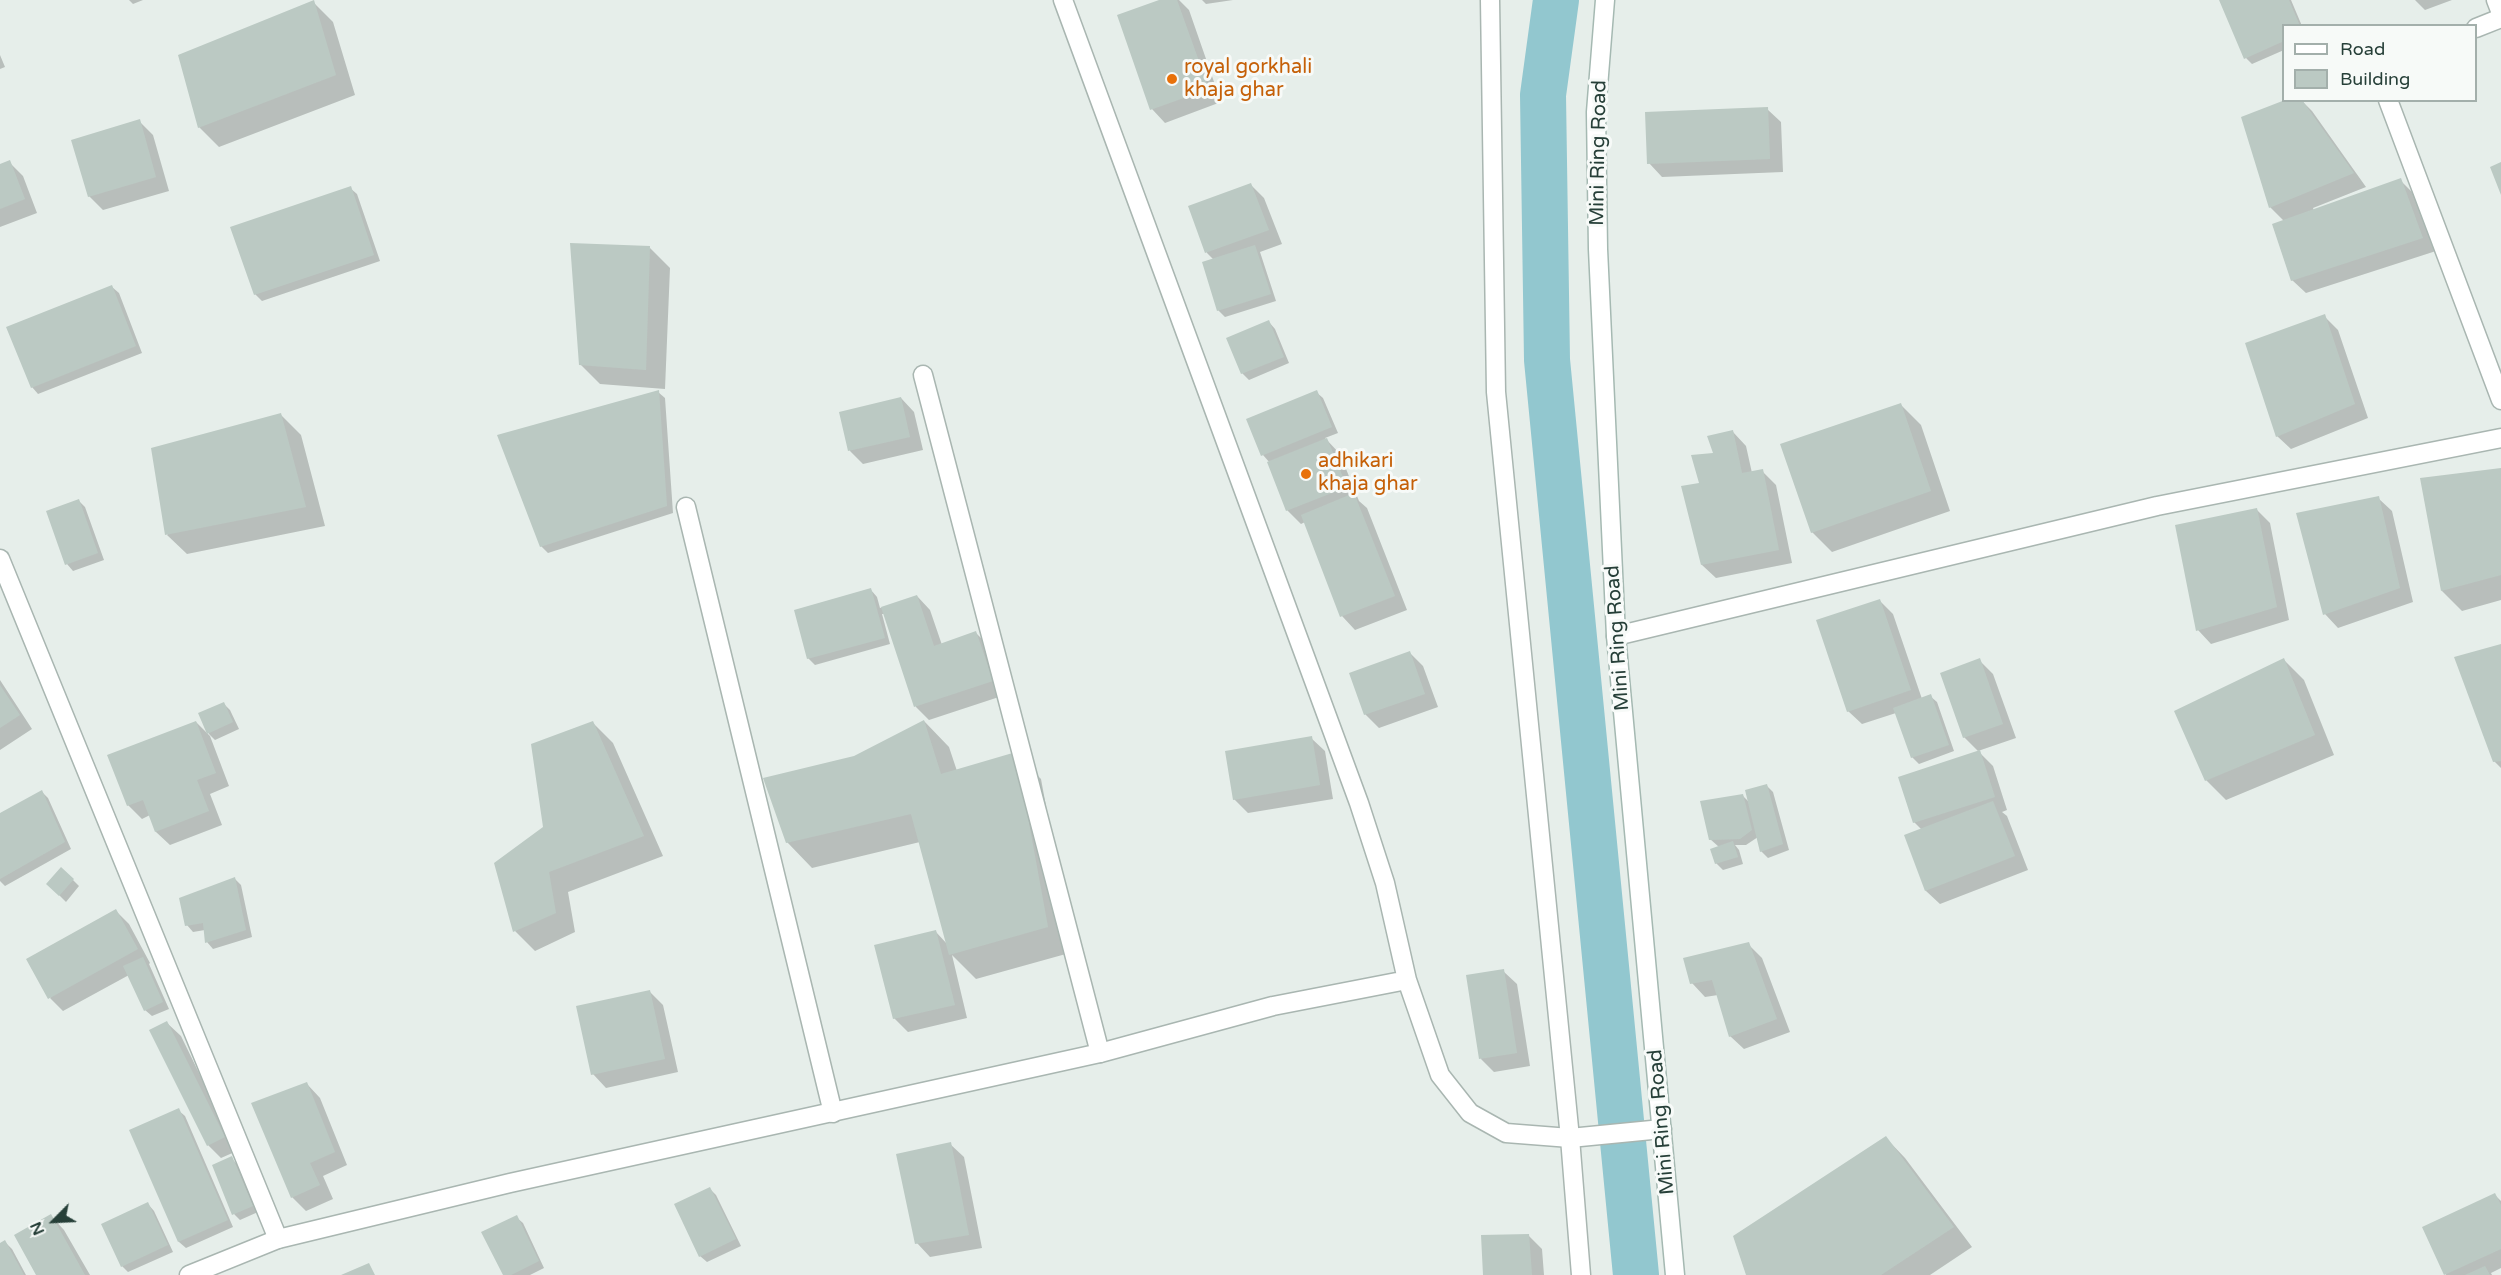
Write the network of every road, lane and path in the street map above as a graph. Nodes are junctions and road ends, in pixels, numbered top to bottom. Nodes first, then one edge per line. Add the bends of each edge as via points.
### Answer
1 (1063, 0) edge
2 (1490, 0) edge
3 (1605, 0) edge
4 (2496, 0) edge
5 (2501, 15) edge
6 (2477, 27) edge
7 (2389, 102) edge
8 (923, 375) dead end
9 (2501, 400) edge
10 (2501, 438) edge
11 (687, 507) dead end
12 (0, 559) edge
13 (1616, 636) junction
14 (1407, 980) junction
15 (1101, 1053) junction
16 (832, 1113) junction
17 (1662, 1128) junction
18 (1570, 1138) junction
19 (278, 1239) junction
20 (189, 1275) edge
21 (1581, 1275) edge
22 (1675, 1275) edge

1 - 14 street via 1359,803 1384,883
2 - 18 street via 1496,392
3 - 13 street, Mini Ring Road via 1596,112 1598,249
4 - 5 street
5 - 6 street
7 - 9 street
8 - 15 street
10 - 13 street via 2157,506
11 - 16 street
12 - 19 street
13 - 17 street, Mini Ring Road
14 - 15 street via 1273,1006
14 - 18 street via 1440,1075 1470,1113 1506,1133
15 - 16 street
16 - 19 street via 510,1182
17 - 18 street
17 - 22 street, Mini Ring Road
18 - 21 street
19 - 20 street

